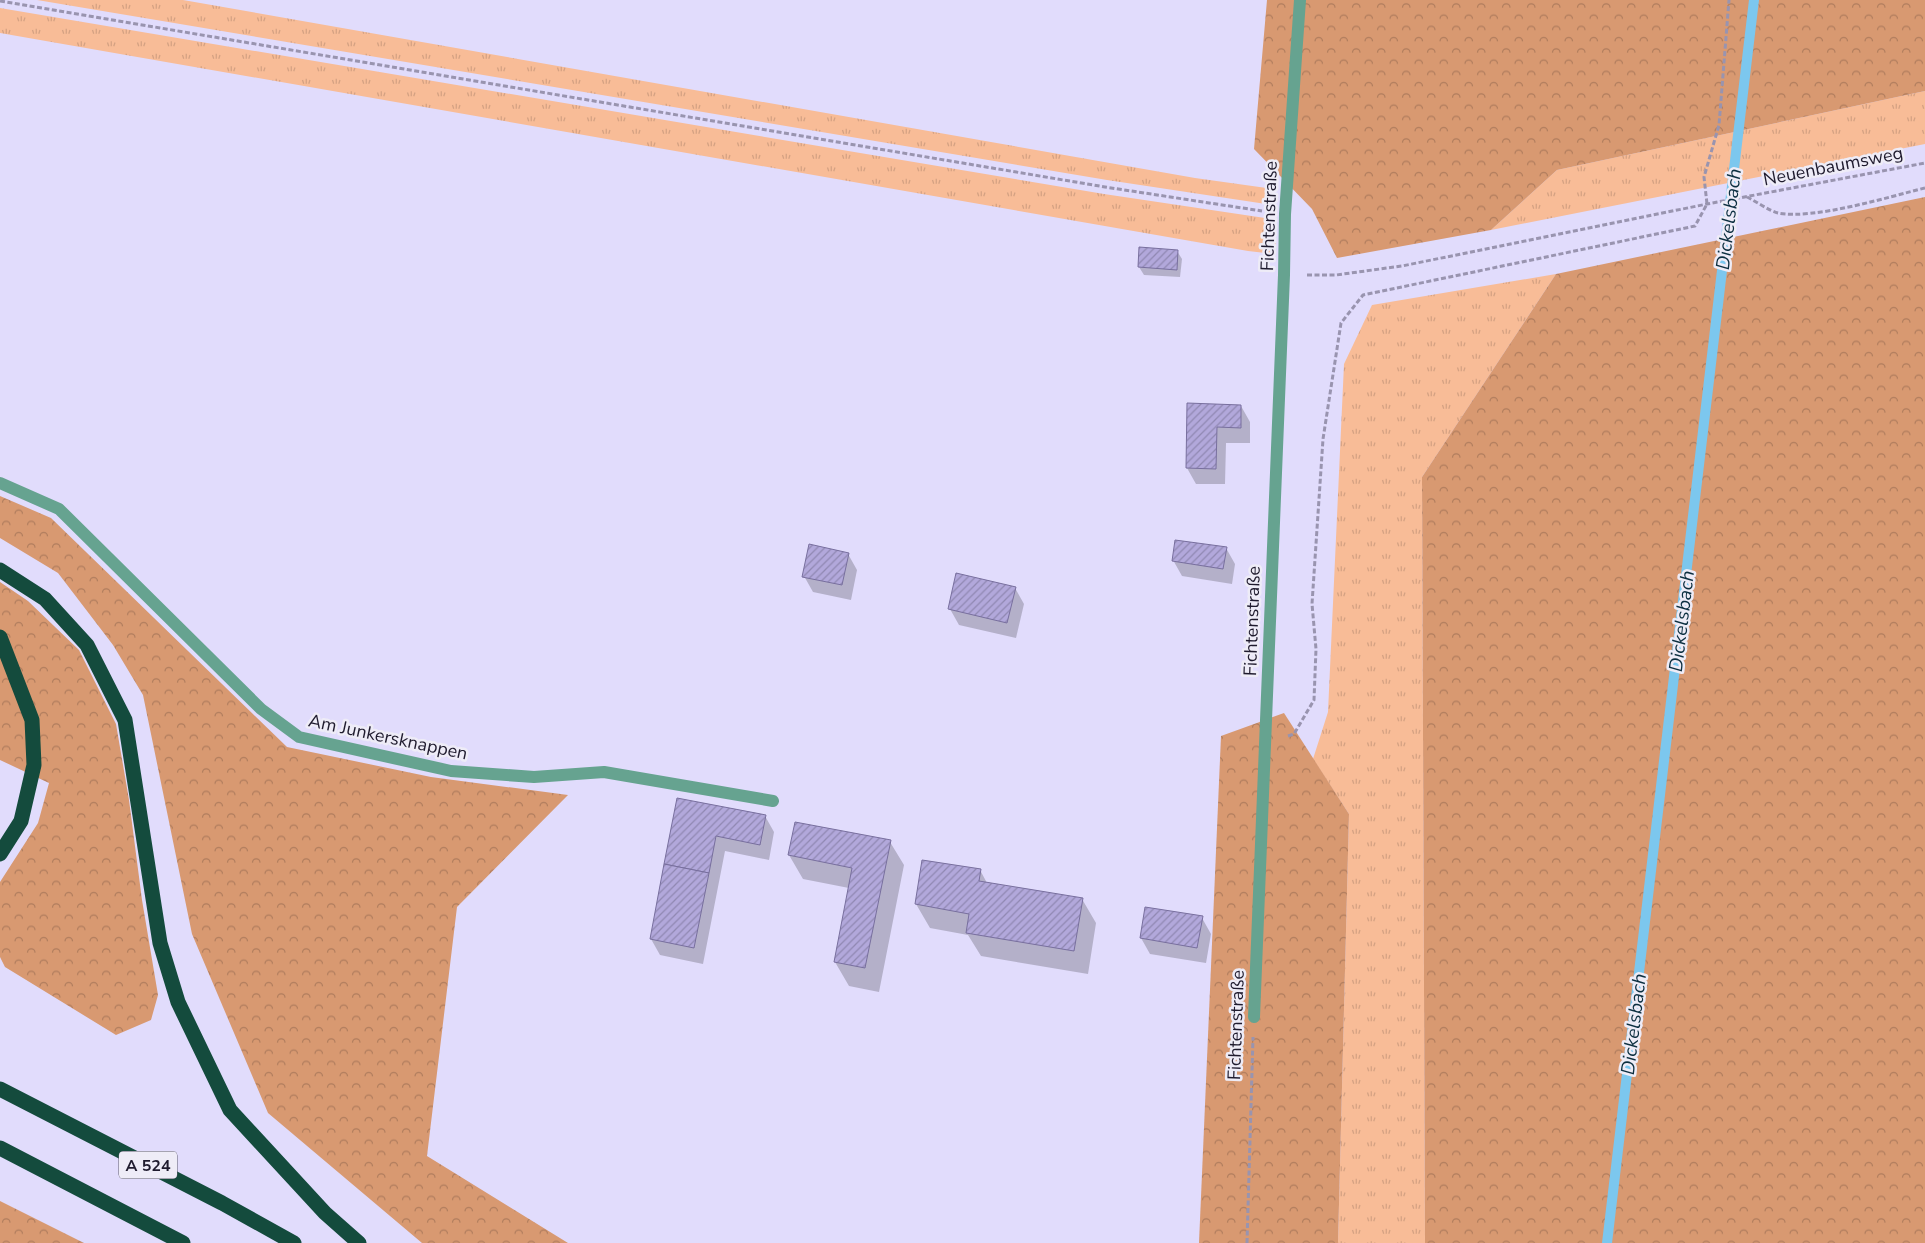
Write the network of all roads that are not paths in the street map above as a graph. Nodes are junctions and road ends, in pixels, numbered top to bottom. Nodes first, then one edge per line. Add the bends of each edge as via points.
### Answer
1 (1300, 0) edge
2 (0, 483) edge
3 (0, 570) edge
4 (0, 637) edge
5 (773, 801) dead end
6 (0, 854) edge
7 (1254, 1017) road end
8 (0, 1089) edge
9 (0, 1148) edge
10 (183, 1243) edge
11 (294, 1243) edge
12 (359, 1243) edge

1 - 7 street, Fichtenstraße via 1284,214
2 - 5 street, Am Junkersknappen via 59,509 261,708 299,737 450,771 534,777 604,772
3 - 12 highway via 45,600 88,645 125,720 160,943 178,1002 230,1110 326,1213
4 - 6 highway via 32,720 34,765 21,822
8 - 11 highway, A 524
9 - 10 highway

